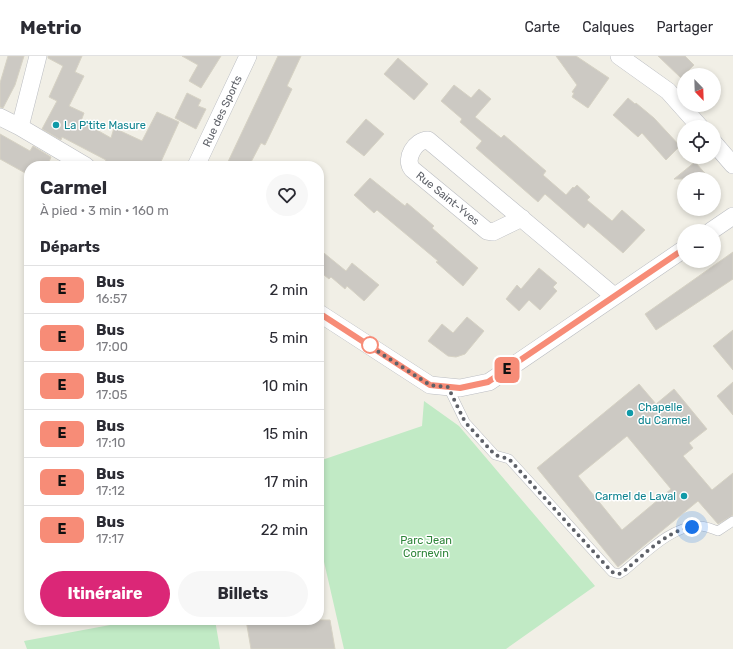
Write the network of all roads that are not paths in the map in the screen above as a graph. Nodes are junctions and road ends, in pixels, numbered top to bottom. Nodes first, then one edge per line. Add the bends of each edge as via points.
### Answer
1 (38, 56) edge
2 (248, 56) edge
3 (619, 56) edge
4 (0, 117) edge
5 (694, 120) edge
6 (20, 127) junction
7 (721, 151) edge
8 (78, 161) edge
9 (198, 161) edge
10 (733, 165) edge
11 (733, 216) edge
12 (522, 218) junction
13 (721, 224) edge
14 (677, 254) edge
15 (614, 296) junction
16 (324, 316) edge
17 (448, 387) junction
18 (733, 521) edge

1 - 6 street
2 - 9 street, Rue des Sports
3 - 5 street via 668,91
4 - 6 street
6 - 8 street
7 - 10 street
11 - 13 street
12 - 12 street, Rue Saint-Yves via 428,140 418,143 408,159 412,169 487,231 493,232
12 - 15 street, Rue Saint-Yves
14 - 15 street
15 - 17 street via 488,382 460,388
16 - 17 street via 430,385
17 - 18 lane via 465,422 481,441 495,455 509,459 612,572 619,574 624,571 667,537 684,528 700,526 718,531

